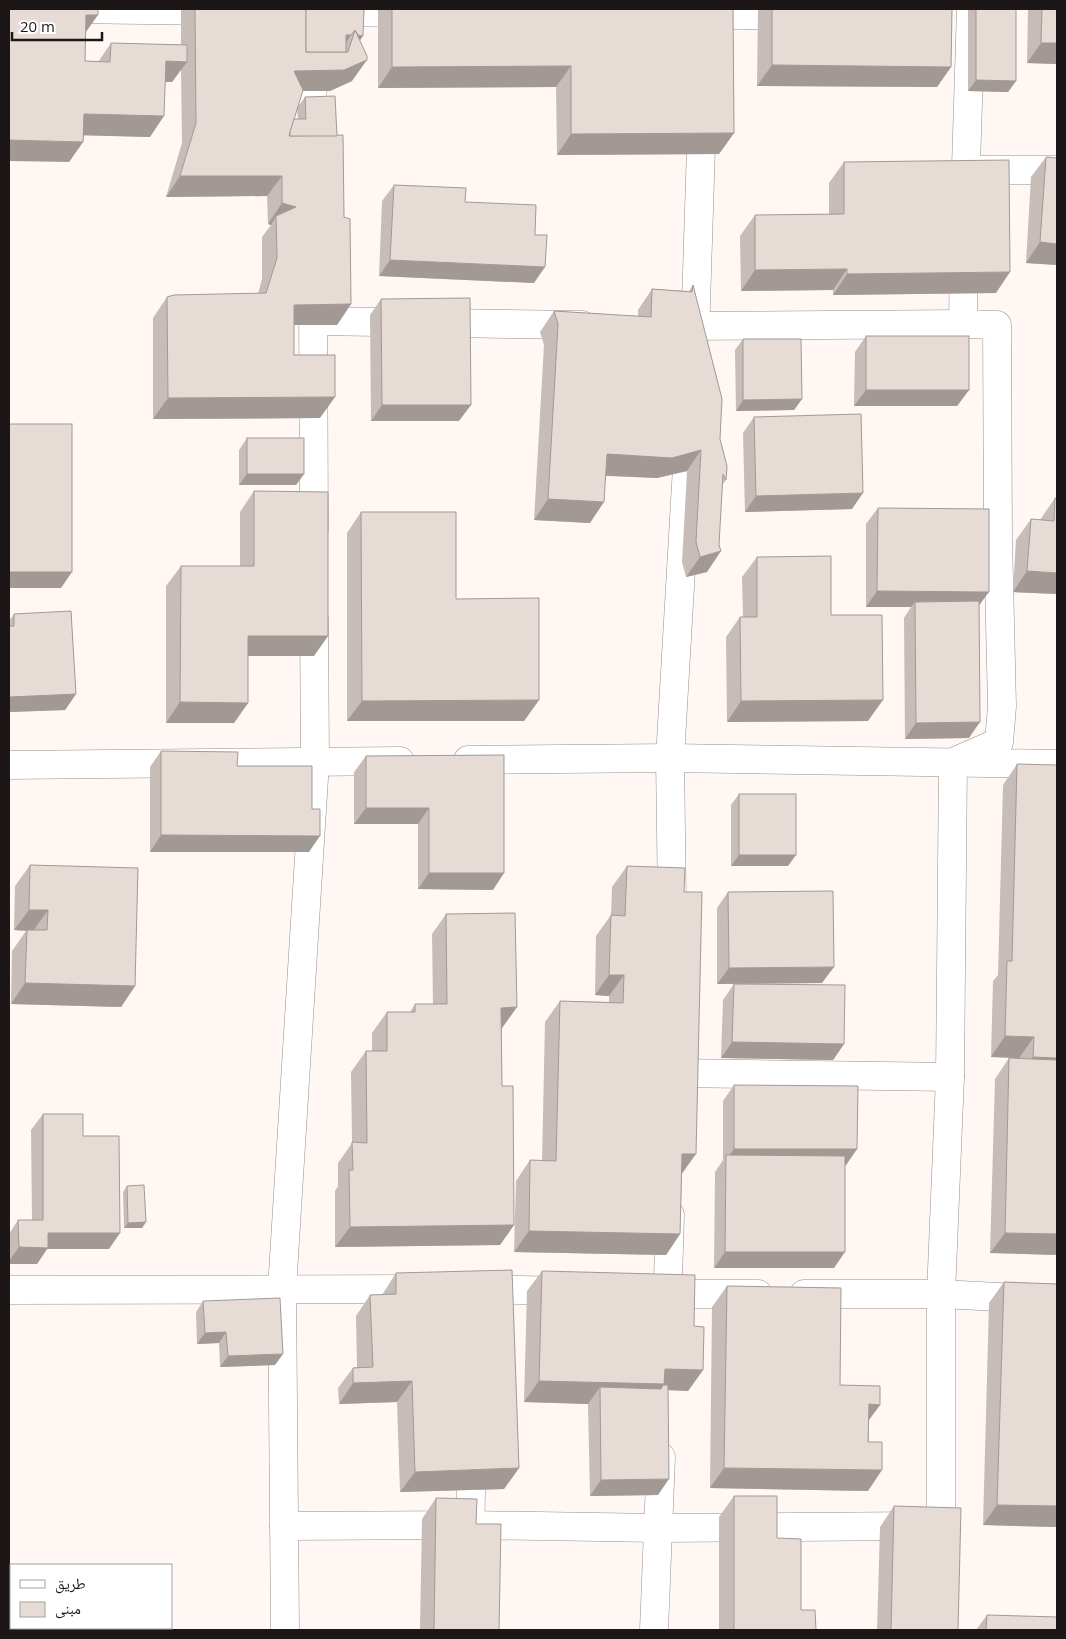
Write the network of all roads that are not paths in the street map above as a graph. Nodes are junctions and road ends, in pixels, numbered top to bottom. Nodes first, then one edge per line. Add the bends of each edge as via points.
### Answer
1 (69, 9) edge
2 (244, 11) edge
3 (705, 11) edge
4 (441, 14) edge
5 (675, 14) edge
6 (964, 15) edge
7 (823, 16) edge
8 (704, 44) edge
9 (703, 93) edge
10 (313, 161) edge
11 (966, 170) junction
12 (1057, 170) edge
13 (313, 261) edge
14 (313, 321) junction
15 (963, 324) junction
16 (607, 325) edge
17 (656, 326) edge
18 (696, 326) junction
19 (694, 356) edge
20 (691, 405) edge
21 (314, 556) edge
22 (314, 595) edge
23 (670, 758) junction
24 (315, 762) junction
25 (953, 762) junction
26 (1057, 764) edge
27 (9, 765) edge
28 (672, 925) edge
29 (950, 1077) junction
30 (673, 1102) edge
31 (671, 1188) edge
32 (282, 1289) junction
33 (9, 1290) edge
34 (591, 1292) edge
35 (630, 1293) edge
36 (668, 1294) junction
37 (941, 1294) junction
38 (1057, 1300) edge
39 (666, 1333) edge
40 (473, 1427) edge
41 (662, 1430) edge
42 (470, 1525) junction
43 (284, 1526) junction
44 (941, 1526) junction
45 (658, 1528) junction
46 (469, 1562) edge
47 (940, 1573) edge
48 (284, 1630) edge
49 (654, 1630) edge

1 - 2 street
3 - 5 street
3 - 7 street
3 - 8 street
4 - 10 street via 307,12
6 - 11 street
9 - 18 street
11 - 12 street
11 - 15 street
13 - 14 street
14 - 16 street
14 - 21 street
15 - 18 street
15 - 25 street via 997,325 1002,706 1000,742
17 - 18 street
18 - 19 street
20 - 23 street
22 - 24 street
23 - 24 street
23 - 25 street
23 - 28 street
24 - 27 street
24 - 32 street
25 - 26 street
25 - 29 street
29 - 30 street via 673,1063
29 - 37 street
31 - 36 street
32 - 33 street
32 - 34 street via 476,1299
32 - 43 street
35 - 36 street
36 - 37 street
36 - 39 street
37 - 38 street
37 - 44 street
40 - 42 street
41 - 45 street
42 - 43 street
42 - 45 street
42 - 46 street
43 - 48 street
44 - 45 street
44 - 47 street
45 - 49 street

